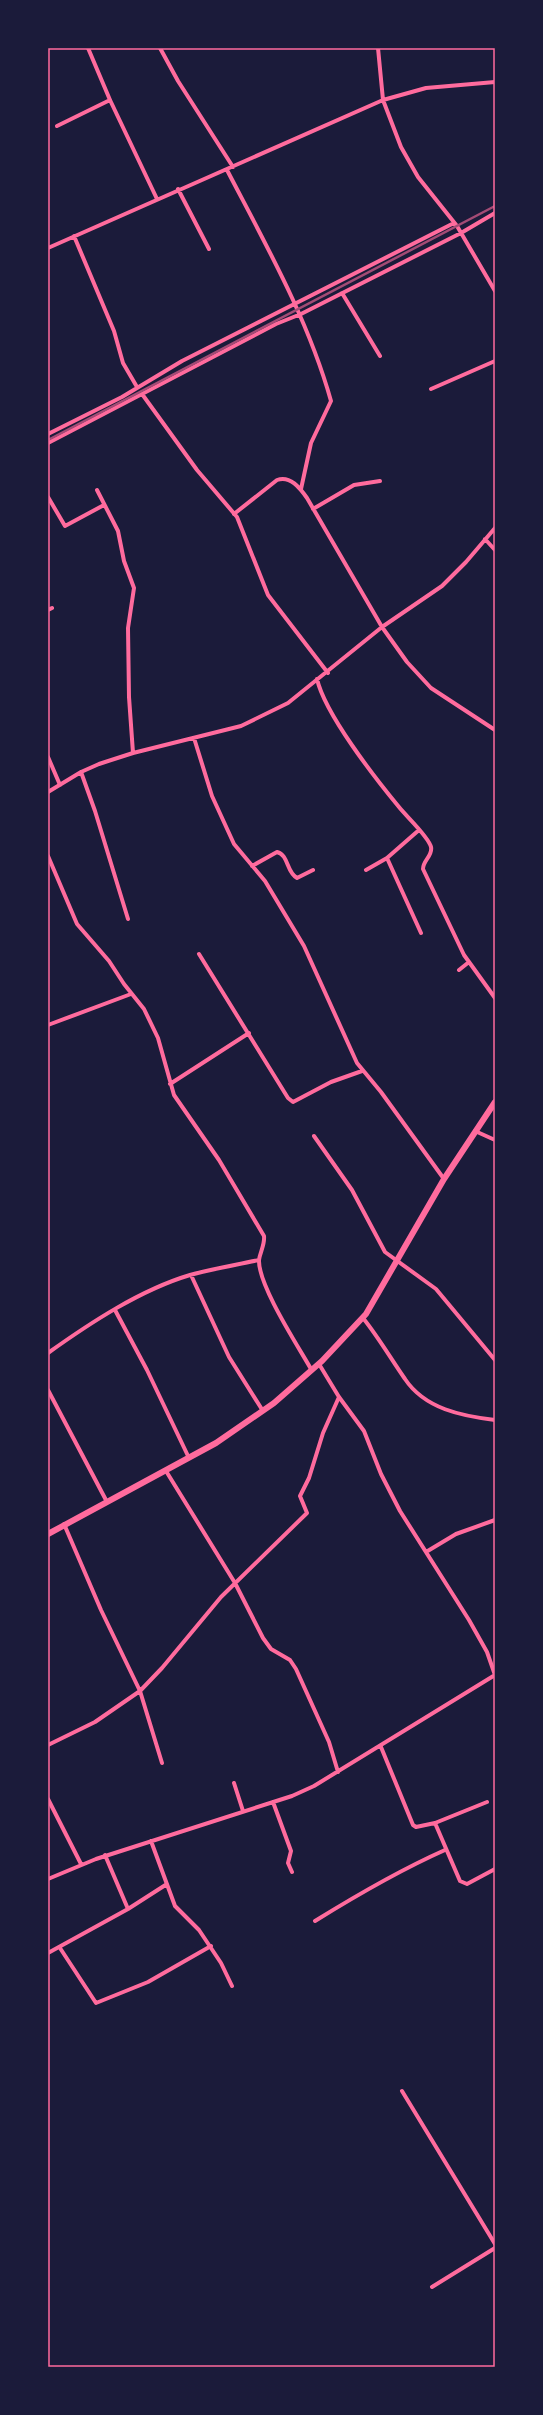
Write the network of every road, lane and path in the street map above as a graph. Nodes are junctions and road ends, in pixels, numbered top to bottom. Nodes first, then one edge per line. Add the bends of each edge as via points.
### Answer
1 (88, 48) edge
2 (160, 48) edge
3 (378, 48) edge
4 (495, 82) edge
5 (110, 100) junction
6 (383, 100) junction
7 (57, 126) dead end
8 (233, 167) junction
9 (227, 170) junction
10 (178, 189) junction
11 (157, 199) junction
12 (495, 213) edge
13 (454, 222) junction
14 (461, 232) junction
15 (74, 236) junction
16 (48, 248) edge
17 (209, 249) dead end
18 (495, 291) edge
19 (342, 293) junction
20 (296, 303) junction
21 (301, 314) junction
22 (380, 356) dead end
23 (495, 361) edge
24 (137, 387) junction
25 (431, 389) dead end
26 (142, 394) junction
27 (48, 434) edge
28 (48, 443) edge
29 (380, 482) dead end
30 (301, 489) junction
31 (97, 490) dead end
32 (48, 497) edge
33 (104, 505) junction
34 (313, 509) junction
35 (234, 514) junction
36 (495, 528) edge
37 (485, 539) junction
38 (495, 550) edge
39 (382, 627) junction
40 (328, 673) junction
41 (317, 680) junction
42 (495, 730) edge
43 (194, 738) junction
44 (133, 753) junction
45 (48, 757) edge
46 (81, 772) junction
47 (60, 785) junction
48 (48, 792) edge
49 (419, 830) junction
50 (48, 856) edge
51 (387, 858) junction
52 (252, 866) junction
53 (313, 870) dead end
54 (366, 870) dead end
55 (128, 919) dead end
56 (421, 933) dead end
57 (199, 954) dead end
58 (469, 962) junction
59 (459, 970) dead end
60 (131, 994) junction
61 (495, 998) edge
62 (48, 1025) edge
63 (249, 1033) junction
64 (362, 1071) junction
65 (170, 1084) junction
66 (495, 1102) edge
67 (475, 1131) junction
68 (314, 1136) dead end
69 (495, 1140) edge
70 (444, 1180) junction
71 (259, 1260) junction
72 (398, 1261) junction
73 (191, 1275) junction
74 (115, 1310) junction
75 (363, 1318) junction
76 (48, 1353) edge
77 (495, 1360) edge
78 (318, 1364) junction
79 (311, 1369) junction
80 (48, 1390) edge
81 (339, 1397) junction
82 (263, 1411) junction
83 (495, 1420) edge
84 (189, 1458) junction
85 (166, 1471) junction
86 (107, 1502) junction
87 (495, 1520) edge
88 (64, 1524) junction
89 (49, 1532) edge
90 (426, 1552) junction
91 (235, 1582) junction
92 (495, 1675) edge
93 (140, 1690) junction
94 (48, 1745) edge
95 (381, 1747) junction
96 (162, 1763) dead end
97 (338, 1772) junction
98 (234, 1784) dead end
99 (48, 1799) edge
100 (273, 1802) junction
101 (487, 1802) dead end
102 (243, 1812) junction
103 (436, 1823) junction
104 (151, 1841) junction
105 (445, 1850) junction
106 (106, 1855) junction
107 (81, 1864) junction
108 (495, 1870) edge
109 (292, 1872) dead end
110 (48, 1879) edge
111 (167, 1884) junction
112 (128, 1909) junction
113 (315, 1921) dead end
114 (210, 1946) junction
115 (60, 1948) junction
116 (48, 1953) edge
117 (232, 1986) dead end
118 (402, 2091) dead end
119 (495, 2244) edge
120 (495, 2248) edge
121 (432, 2287) dead end

1 - 5 street
2 - 8 street
3 - 6 street
4 - 6 street via 426,88
5 - 7 street
5 - 11 street
6 - 8 street
6 - 13 street via 402,147 418,176
8 - 9 street
9 - 10 street
9 - 20 street
10 - 11 street
10 - 17 street
11 - 15 street
12 - 14 street
13 - 14 street
13 - 20 street
14 - 18 street
14 - 19 street
15 - 16 street
15 - 24 street via 114,331 123,363
19 - 21 street
19 - 22 street
20 - 21 street
20 - 24 street via 161,372
21 - 26 street via 276,324
21 - 30 street via 331,400 311,443
23 - 25 street
24 - 27 street
26 - 28 street
26 - 35 street via 197,470
29 - 34 street via 354,485
30 - 34 street
30 - 35 street via 289,480 277,480
31 - 33 street
32 - 33 street via 65,526
33 - 44 street via 118,531 124,561 134,588 128,628
34 - 39 street
35 - 40 street via 268,595
36 - 37 street
37 - 38 street
37 - 39 street via 442,586
39 - 40 street
39 - 42 street via 407,662 431,688
40 - 41 street
41 - 43 street via 288,703 253,722
41 - 49 street via 319,689 338,723 393,800
43 - 44 street
43 - 52 street via 215,803 234,844
44 - 46 street
45 - 47 street
46 - 47 street
46 - 55 street
47 - 48 street
49 - 51 street
49 - 58 street via 432,849 423,864 423,869
50 - 60 street via 77,924 109,961
51 - 54 street
51 - 56 street
52 - 53 street via 277,852 284,857 293,876 297,878
52 - 64 street via 265,880 304,946
57 - 63 street
58 - 59 street
58 - 61 street
60 - 62 street
60 - 65 street via 144,1009 158,1038
63 - 64 street via 288,1098 293,1102 331,1082
63 - 65 street
64 - 70 street via 381,1092
65 - 71 street via 182,1109 219,1160 264,1236
66 - 67 main road
67 - 69 street
67 - 70 main road
68 - 72 street via 352,1190 380,1246
70 - 72 main road
71 - 73 street
71 - 79 street via 272,1299
72 - 75 main road
72 - 77 street via 436,1289
73 - 74 street via 166,1284
73 - 82 street via 229,1357
74 - 76 street
74 - 84 street
75 - 78 main road
75 - 83 street via 387,1349 405,1380 417,1392 436,1406 459,1414
78 - 79 main road
78 - 81 street
79 - 82 main road
80 - 86 street
81 - 90 street via 364,1431 381,1474 400,1511
81 - 91 street via 300,1496 307,1513
82 - 84 main road
84 - 85 main road
85 - 86 main road
85 - 91 street
86 - 88 main road
87 - 90 street via 456,1534
88 - 89 main road
88 - 93 street via 101,1610
90 - 92 street via 487,1652
91 - 93 street
91 - 97 street via 271,1649 290,1660 299,1673 329,1742
92 - 95 street
93 - 94 street via 95,1722
93 - 96 street
95 - 97 street
95 - 103 street via 413,1825 416,1827
97 - 100 street via 314,1786
98 - 102 street
99 - 107 street
100 - 102 street
100 - 109 street via 291,1851 288,1863
101 - 103 street
102 - 104 street
103 - 105 street
104 - 106 street
104 - 111 street
105 - 108 street via 456,1875 464,1884
105 - 113 street via 361,1893
106 - 107 street
106 - 112 street
107 - 110 street
111 - 112 street
111 - 114 street via 175,1906 199,1930
112 - 115 street
114 - 115 street via 148,1982 96,2003
114 - 117 street
115 - 116 street
118 - 119 street
120 - 121 street

